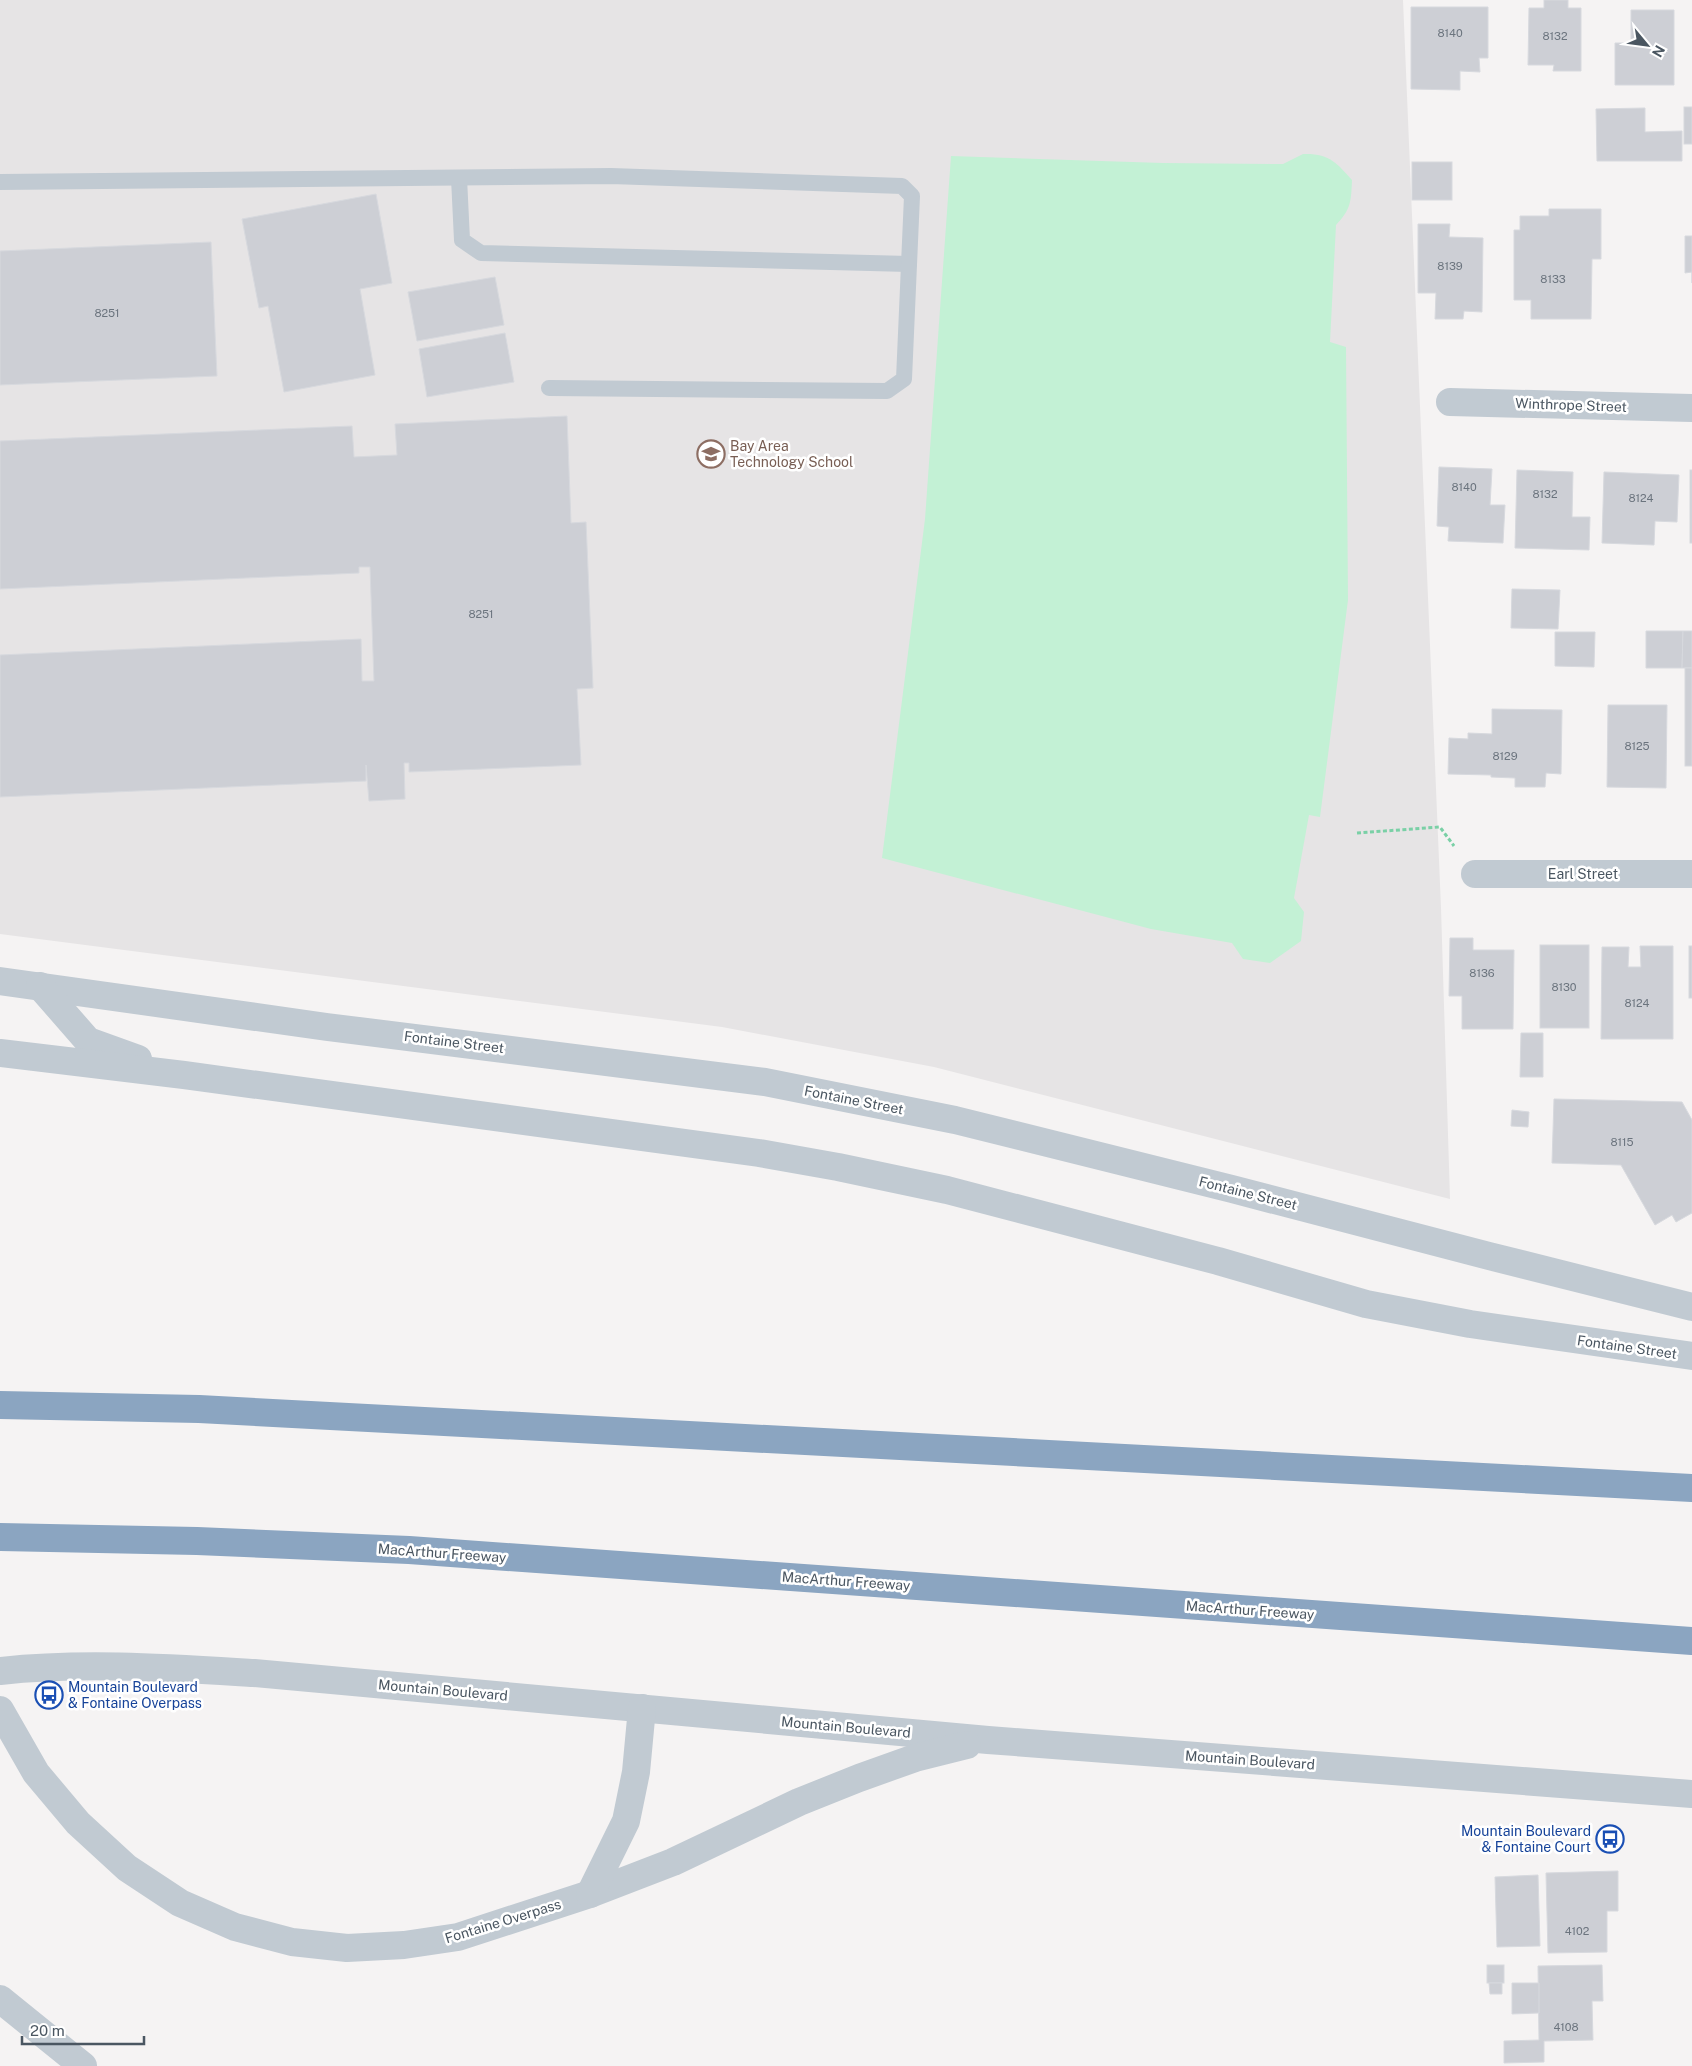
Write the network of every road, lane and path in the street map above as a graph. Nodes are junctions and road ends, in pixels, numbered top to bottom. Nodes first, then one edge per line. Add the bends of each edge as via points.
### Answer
1 (459, 178) junction
2 (0, 182) edge
3 (908, 264) junction
4 (549, 388) dead end
5 (1450, 402) dead end
6 (1692, 408) edge
7 (1440, 827) dead end
8 (1357, 833) dead end
9 (1475, 874) dead end
10 (1692, 874) edge
11 (0, 981) edge
12 (40, 986) junction
13 (0, 1053) edge
14 (184, 1076) junction
15 (1692, 1307) edge
16 (1692, 1356) edge
17 (0, 1405) edge
18 (1692, 1488) edge
19 (0, 1537) edge
20 (1692, 1641) edge
21 (0, 1671) edge
22 (642, 1708) junction
23 (0, 1710) edge
24 (988, 1740) junction
25 (1692, 1794) edge
26 (590, 1894) junction
27 (0, 1999) edge
28 (82, 2066) edge

1 - 2 lane
1 - 3 lane via 462,240 480,253
1 - 3 lane via 611,176 902,186 912,196
3 - 4 lane via 904,379 887,391
5 - 6 street, Winthrope Street
7 - 8 path
9 - 10 street, Earl Street
11 - 12 street, Fontaine Street
12 - 14 street via 88,1041
12 - 15 street, Fontaine Street via 318,1026 765,1082 955,1120
13 - 14 street, Fontaine Street
14 - 16 street, Fontaine Street via 759,1153 838,1167 947,1190 1218,1261 1366,1304 1470,1324
17 - 18 highway via 199,1409
19 - 20 highway, MacArthur Freeway via 409,1550
21 - 22 street, Mountain Boulevard via 136,1666 254,1672
22 - 24 street, Mountain Boulevard
22 - 26 street via 636,1772 626,1821
23 - 26 street, Fontaine Overpass via 36,1773 78,1823 127,1868 180,1903 234,1927 292,1942 347,1948 404,1945 458,1937
24 - 25 street, Mountain Boulevard
24 - 26 street, Fontaine Overpass via 915,1758 860,1778 799,1802 673,1862
27 - 28 street

